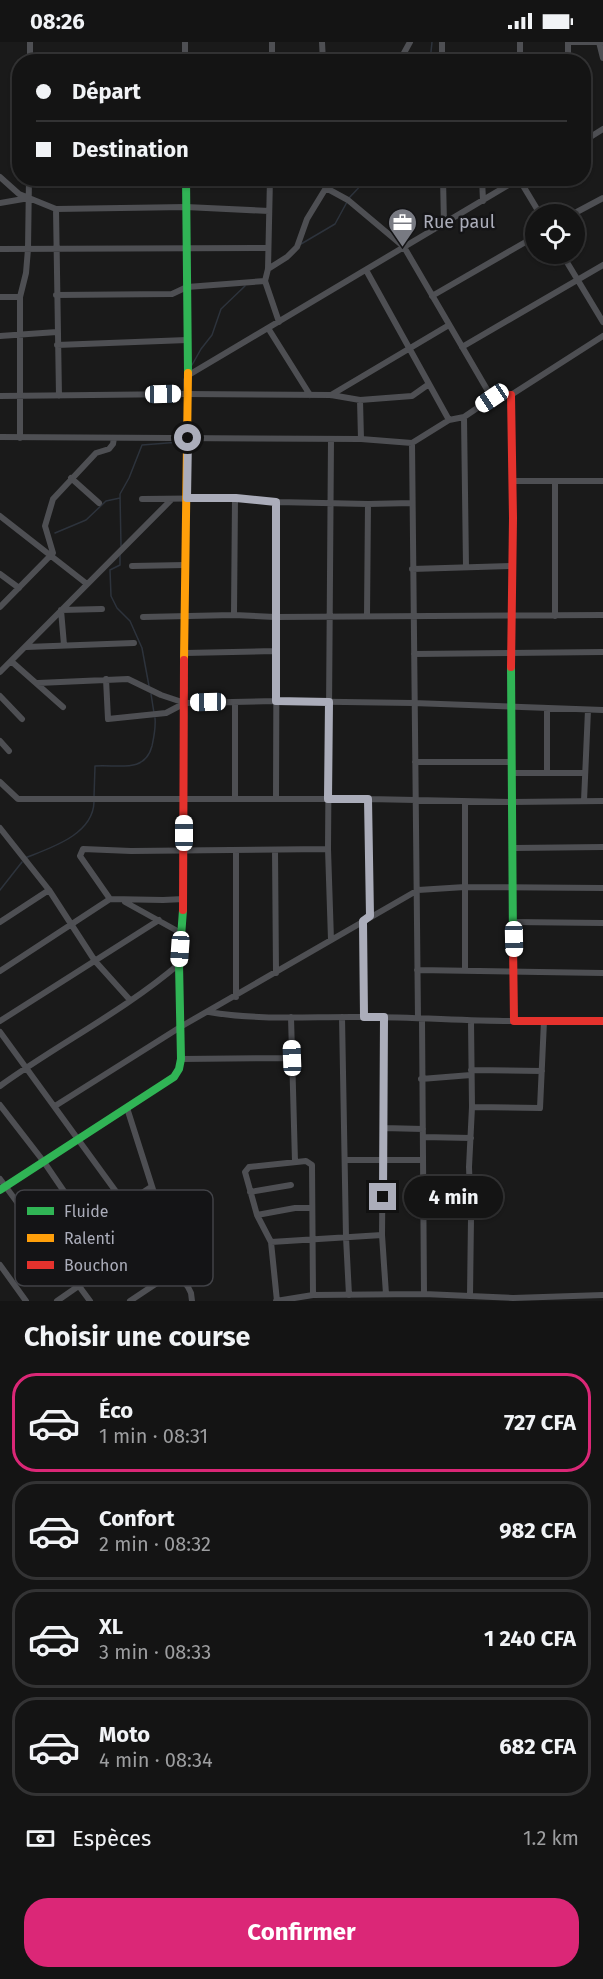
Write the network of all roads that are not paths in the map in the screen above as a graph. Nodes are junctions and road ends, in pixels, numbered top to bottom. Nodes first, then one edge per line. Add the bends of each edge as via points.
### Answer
1 (568, 42) edge
2 (601, 42) edge
3 (603, 58) edge
4 (0, 177) edge
5 (29, 186) edge
6 (186, 186) edge
7 (270, 186) edge
8 (443, 186) edge
9 (482, 186) edge
10 (508, 186) edge
11 (524, 186) edge
12 (326, 188) joint
13 (29, 198) junction
14 (603, 198) edge
15 (483, 201) junction
16 (0, 203) edge
17 (534, 204) edge
18 (186, 207) junction
19 (56, 208) junction
20 (585, 208) edge
21 (269, 211) junction
22 (444, 224) junction
23 (525, 242) edge
24 (404, 247) junction
25 (57, 248) junction
26 (186, 248) junction
27 (268, 248) junction
28 (0, 249) edge
29 (28, 249) junction
30 (568, 264) edge
31 (603, 265) edge
32 (268, 268) junction
33 (366, 270) junction
34 (577, 278) junction
35 (265, 281) junction
36 (187, 287) junction
37 (56, 295) junction
38 (432, 296) junction
39 (0, 297) edge
40 (20, 297) junction
41 (279, 322) junction
42 (603, 322) edge
43 (449, 325) junction
44 (268, 328) junction
45 (57, 332) junction
46 (19, 334) junction
47 (0, 336) edge
48 (603, 336) edge
49 (187, 340) junction
50 (57, 345) junction
51 (462, 347) junction
52 (409, 348) junction
53 (187, 376) junction
54 (429, 384) junction
55 (188, 394) junction
56 (310, 395) junction
57 (332, 395) junction
58 (511, 395) junction
59 (0, 396) edge
60 (20, 396) junction
61 (59, 396) junction
62 (492, 398) junction
63 (360, 400) junction
64 (464, 417) junction
65 (449, 420) junction
66 (0, 437) edge
67 (20, 438) junction
68 (114, 438) junction
69 (188, 438) junction
70 (331, 439) junction
71 (361, 439) junction
72 (412, 443) junction
73 (71, 478) junction
74 (513, 481) junction
75 (555, 481) junction
76 (603, 481) edge
77 (187, 498) junction
78 (236, 498) junction
79 (142, 499) dead end
80 (172, 499) junction
81 (276, 502) junction
82 (412, 502) junction
83 (99, 503) dead end
84 (329, 503) junction
85 (368, 504) junction
86 (0, 516) edge
87 (51, 555) junction
88 (185, 565) junction
89 (132, 566) dead end
90 (512, 566) junction
91 (466, 567) junction
92 (412, 569) junction
93 (0, 574) edge
94 (87, 585) junction
95 (19, 588) junction
96 (0, 607) edge
97 (102, 609) dead end
98 (61, 610) junction
99 (512, 614) junction
100 (234, 615) junction
101 (329, 615) junction
102 (414, 615) junction
103 (603, 615) edge
104 (184, 616) junction
105 (367, 616) junction
106 (555, 616) junction
107 (142, 617) dead end
108 (275, 617) junction
109 (134, 643) dead end
110 (64, 645) junction
111 (26, 646) junction
112 (275, 651) junction
113 (511, 652) junction
114 (603, 652) edge
115 (185, 653) junction
116 (414, 654) junction
117 (11, 661) junction
118 (0, 672) edge
119 (106, 679) junction
120 (38, 683) junction
121 (0, 696) edge
122 (276, 701) junction
123 (235, 702) junction
124 (329, 702) junction
125 (185, 703) junction
126 (413, 703) junction
127 (63, 707) dead end
128 (511, 708) junction
129 (547, 709) junction
130 (588, 710) junction
131 (603, 710) edge
132 (22, 719) dead end
133 (0, 741) edge
134 (9, 752) dead end
135 (415, 762) junction
136 (512, 762) junction
137 (547, 772) junction
138 (512, 773) junction
139 (585, 773) junction
140 (0, 782) edge
141 (184, 799) junction
142 (235, 799) junction
143 (276, 799) junction
144 (328, 799) junction
145 (368, 799) junction
146 (415, 800) junction
147 (584, 801) junction
148 (603, 801) edge
149 (465, 802) junction
150 (511, 802) junction
151 (0, 828) edge
152 (603, 847) edge
153 (513, 848) junction
154 (328, 849) junction
155 (236, 850) junction
156 (275, 850) junction
157 (184, 851) junction
158 (465, 887) junction
159 (513, 887) junction
160 (603, 888) edge
161 (49, 890) junction
162 (418, 890) junction
163 (110, 899) junction
164 (184, 899) junction
165 (122, 900) junction
166 (370, 916) junction
167 (159, 920) junction
168 (363, 921) junction
169 (0, 922) edge
170 (513, 922) junction
171 (603, 923) edge
172 (70, 924) junction
173 (181, 933) junction
174 (331, 940) junction
175 (95, 961) junction
176 (179, 964) junction
177 (417, 970) junction
178 (0, 971) edge
179 (465, 971) junction
180 (276, 973) junction
181 (514, 973) junction
182 (603, 973) edge
183 (236, 997) junction
184 (130, 1000) junction
185 (208, 1012) junction
186 (291, 1017) junction
187 (342, 1017) junction
188 (364, 1017) junction
189 (384, 1017) junction
190 (420, 1019) junction
191 (0, 1021) edge
192 (471, 1021) junction
193 (514, 1021) junction
194 (544, 1021) junction
195 (603, 1021) edge
196 (182, 1026) junction
197 (0, 1032) edge
198 (292, 1058) junction
199 (182, 1059) junction
200 (25, 1068) junction
201 (542, 1071) junction
202 (471, 1072) junction
203 (421, 1079) junction
204 (0, 1086) edge
205 (0, 1105) edge
206 (55, 1106) junction
207 (472, 1107) junction
208 (126, 1108) junction
209 (383, 1128) junction
210 (423, 1129) junction
211 (423, 1137) junction
212 (471, 1138) junction
213 (79, 1139) junction
214 (383, 1159) junction
215 (345, 1160) junction
216 (423, 1160) junction
217 (44, 1162) junction
218 (295, 1162) junction
219 (2, 1185) edge
220 (291, 1185) dead end
221 (151, 1187) junction
222 (63, 1190) edge
223 (116, 1190) edge
224 (147, 1190) edge
225 (152, 1190) edge
226 (250, 1192) junction
227 (15, 1202) edge
228 (311, 1208) junction
229 (257, 1215) junction
230 (382, 1235) junction
231 (346, 1237) junction
232 (312, 1239) junction
233 (270, 1242) junction
234 (0, 1265) edge
235 (15, 1286) edge
236 (15, 1286) edge
237 (79, 1286) joint
238 (152, 1286) edge
239 (187, 1286) edge
240 (313, 1294) junction
241 (386, 1294) junction
242 (349, 1295) junction
243 (603, 1295) edge
244 (470, 1296) junction
245 (419, 1297) edge
246 (300, 1298) edge
247 (365, 1298) edge
248 (513, 1299) edge
249 (26, 1301) edge
250 (57, 1301) edge
251 (90, 1301) edge
252 (130, 1301) edge
253 (192, 1301) edge
254 (276, 1301) edge

1 - 2 street
2 - 3 street
4 - 13 street
5 - 13 street
6 - 18 street
7 - 21 street
8 - 22 street
9 - 15 street
10 - 15 street
11 - 17 street
12 - 24 street via 348,200
12 - 32 street via 307,219 297,246
13 - 16 street
13 - 19 street
13 - 29 street
14 - 20 street
15 - 22 street
18 - 19 street
18 - 21 street
18 - 26 street
19 - 25 street
21 - 27 street
22 - 24 street
23 - 38 street
24 - 33 street
24 - 38 street
25 - 26 street
25 - 29 street
25 - 37 street
26 - 27 street
26 - 36 street
27 - 32 street
28 - 29 street
29 - 40 street
30 - 34 street
31 - 34 street
32 - 35 street
33 - 41 street
33 - 52 street
34 - 42 street
34 - 51 street
35 - 36 street
35 - 41 street
36 - 37 street via 172,294
36 - 49 street
37 - 45 street
38 - 43 street
39 - 40 street
40 - 46 street
41 - 44 street
43 - 51 street
43 - 52 street
44 - 53 street
44 - 56 street
45 - 46 street
45 - 50 street
46 - 47 street
46 - 60 street
48 - 58 street
49 - 50 street
49 - 53 street
50 - 61 street
51 - 62 street
52 - 54 street
52 - 57 street
53 - 55 street
54 - 63 street via 412,396
54 - 65 street
55 - 56 street
55 - 61 street
55 - 69 street
56 - 57 street
57 - 63 street
58 - 62 street
58 - 74 street
59 - 60 street
60 - 61 street
60 - 67 street
62 - 64 street
63 - 71 street
64 - 65 street
64 - 91 street
65 - 72 street
66 - 67 street
67 - 68 street
68 - 69 street
68 - 73 street via 109,449 96,453
69 - 70 street
69 - 77 street
70 - 71 street
70 - 84 street
71 - 72 street
72 - 82 street
73 - 83 street
73 - 87 street via 53,499 45,520
74 - 75 street
74 - 90 street
75 - 76 street
75 - 106 street
77 - 78 street
77 - 80 street
77 - 88 street
78 - 81 street
78 - 100 street
79 - 80 street
80 - 94 street
81 - 84 street
81 - 108 street
82 - 85 street
82 - 92 street
84 - 85 street
84 - 101 street
85 - 105 street
86 - 87 street
87 - 94 street
87 - 95 street
88 - 89 street
88 - 104 street
90 - 91 street
90 - 99 street
91 - 92 street
92 - 102 street
93 - 95 street
94 - 98 street
95 - 96 street
97 - 98 street
98 - 110 street
98 - 111 street
99 - 102 street
99 - 106 street
99 - 113 street
100 - 104 street
100 - 108 street
101 - 105 street
101 - 108 street
101 - 124 street
102 - 105 street
102 - 116 street
103 - 106 street
104 - 107 street
104 - 115 street
108 - 112 street
109 - 110 street
110 - 111 street
111 - 117 street
112 - 115 street
112 - 122 street
113 - 114 street
113 - 116 street
113 - 128 street
115 - 125 street
116 - 126 street
117 - 118 street
117 - 120 street
119 - 120 street
119 - 125 street via 134,681
119 - 125 street via 108,719 166,713
120 - 127 street
121 - 132 street
122 - 123 street
122 - 124 street
122 - 143 street
123 - 125 street
123 - 142 street
124 - 126 street
124 - 144 street
125 - 141 street
126 - 128 street
126 - 135 street
128 - 129 street
128 - 136 street
129 - 130 street
129 - 137 street
130 - 131 street
130 - 139 street
133 - 134 street
135 - 136 street
135 - 146 street
136 - 138 street
137 - 138 street
137 - 139 street
138 - 150 street
139 - 147 street
140 - 141 street via 18,799
141 - 142 street
141 - 157 street
142 - 143 street
143 - 144 street
144 - 145 street
144 - 154 street
145 - 146 street
145 - 166 street
146 - 149 street
146 - 162 street
147 - 148 street
147 - 150 street
149 - 150 street
149 - 158 street
150 - 153 street
151 - 161 street
152 - 153 street
153 - 159 street
154 - 156 street
154 - 174 street
155 - 156 street
155 - 157 street
155 - 183 street
156 - 180 street
157 - 163 street via 83,849 80,855
157 - 164 street
158 - 159 street
158 - 162 street
158 - 179 street
159 - 160 street
159 - 170 street
161 - 169 street
161 - 172 street
162 - 166 street
162 - 177 street
163 - 165 street
163 - 172 street
164 - 165 street
164 - 173 street
165 - 167 street
166 - 168 street
167 - 173 street
167 - 175 street
168 - 174 street
168 - 188 street
170 - 171 street
170 - 181 street
172 - 175 street
172 - 178 street
173 - 176 street
174 - 180 street
175 - 184 street
175 - 191 street
176 - 184 street
176 - 196 street
177 - 179 street
177 - 190 street
179 - 181 street
180 - 183 street
181 - 182 street
181 - 193 street
183 - 185 street
184 - 200 street
185 - 186 street via 238,1017
185 - 196 street
186 - 187 street
186 - 198 street
187 - 188 street
187 - 215 street
188 - 189 street
189 - 190 street
189 - 209 street
190 - 192 street
190 - 203 street
192 - 193 street
192 - 202 street
193 - 194 street
194 - 195 street
194 - 201 street
196 - 199 street
196 - 206 street
197 - 200 street
198 - 199 street
198 - 218 street
199 - 208 street via 174,1077
200 - 204 street
200 - 206 street
201 - 202 street
201 - 207 street via 540,1108
202 - 203 street
202 - 207 street
203 - 210 street
205 - 217 street
206 - 213 street
207 - 212 street
208 - 213 street
208 - 221 street
209 - 210 street
209 - 214 street
210 - 211 street
211 - 212 street
211 - 216 street
212 - 244 street
213 - 217 street
213 - 223 street
214 - 215 street
214 - 216 street
214 - 230 street
215 - 231 street
216 - 245 street
217 - 219 street
217 - 222 street
218 - 226 street via 247,1168
218 - 228 street via 312,1165
219 - 227 street
220 - 226 street
221 - 224 street
221 - 225 street
226 - 229 street
228 - 229 street
228 - 232 street
229 - 233 street
230 - 231 street
230 - 241 street
231 - 232 street
231 - 242 street
232 - 233 street
232 - 240 street
233 - 254 street
234 - 236 street
235 - 249 street
237 - 250 street
237 - 251 street
238 - 252 street
239 - 253 street
240 - 242 street
240 - 246 street
241 - 245 street
241 - 247 street
242 - 247 street
243 - 248 street
244 - 245 street
244 - 248 street
246 - 254 street

